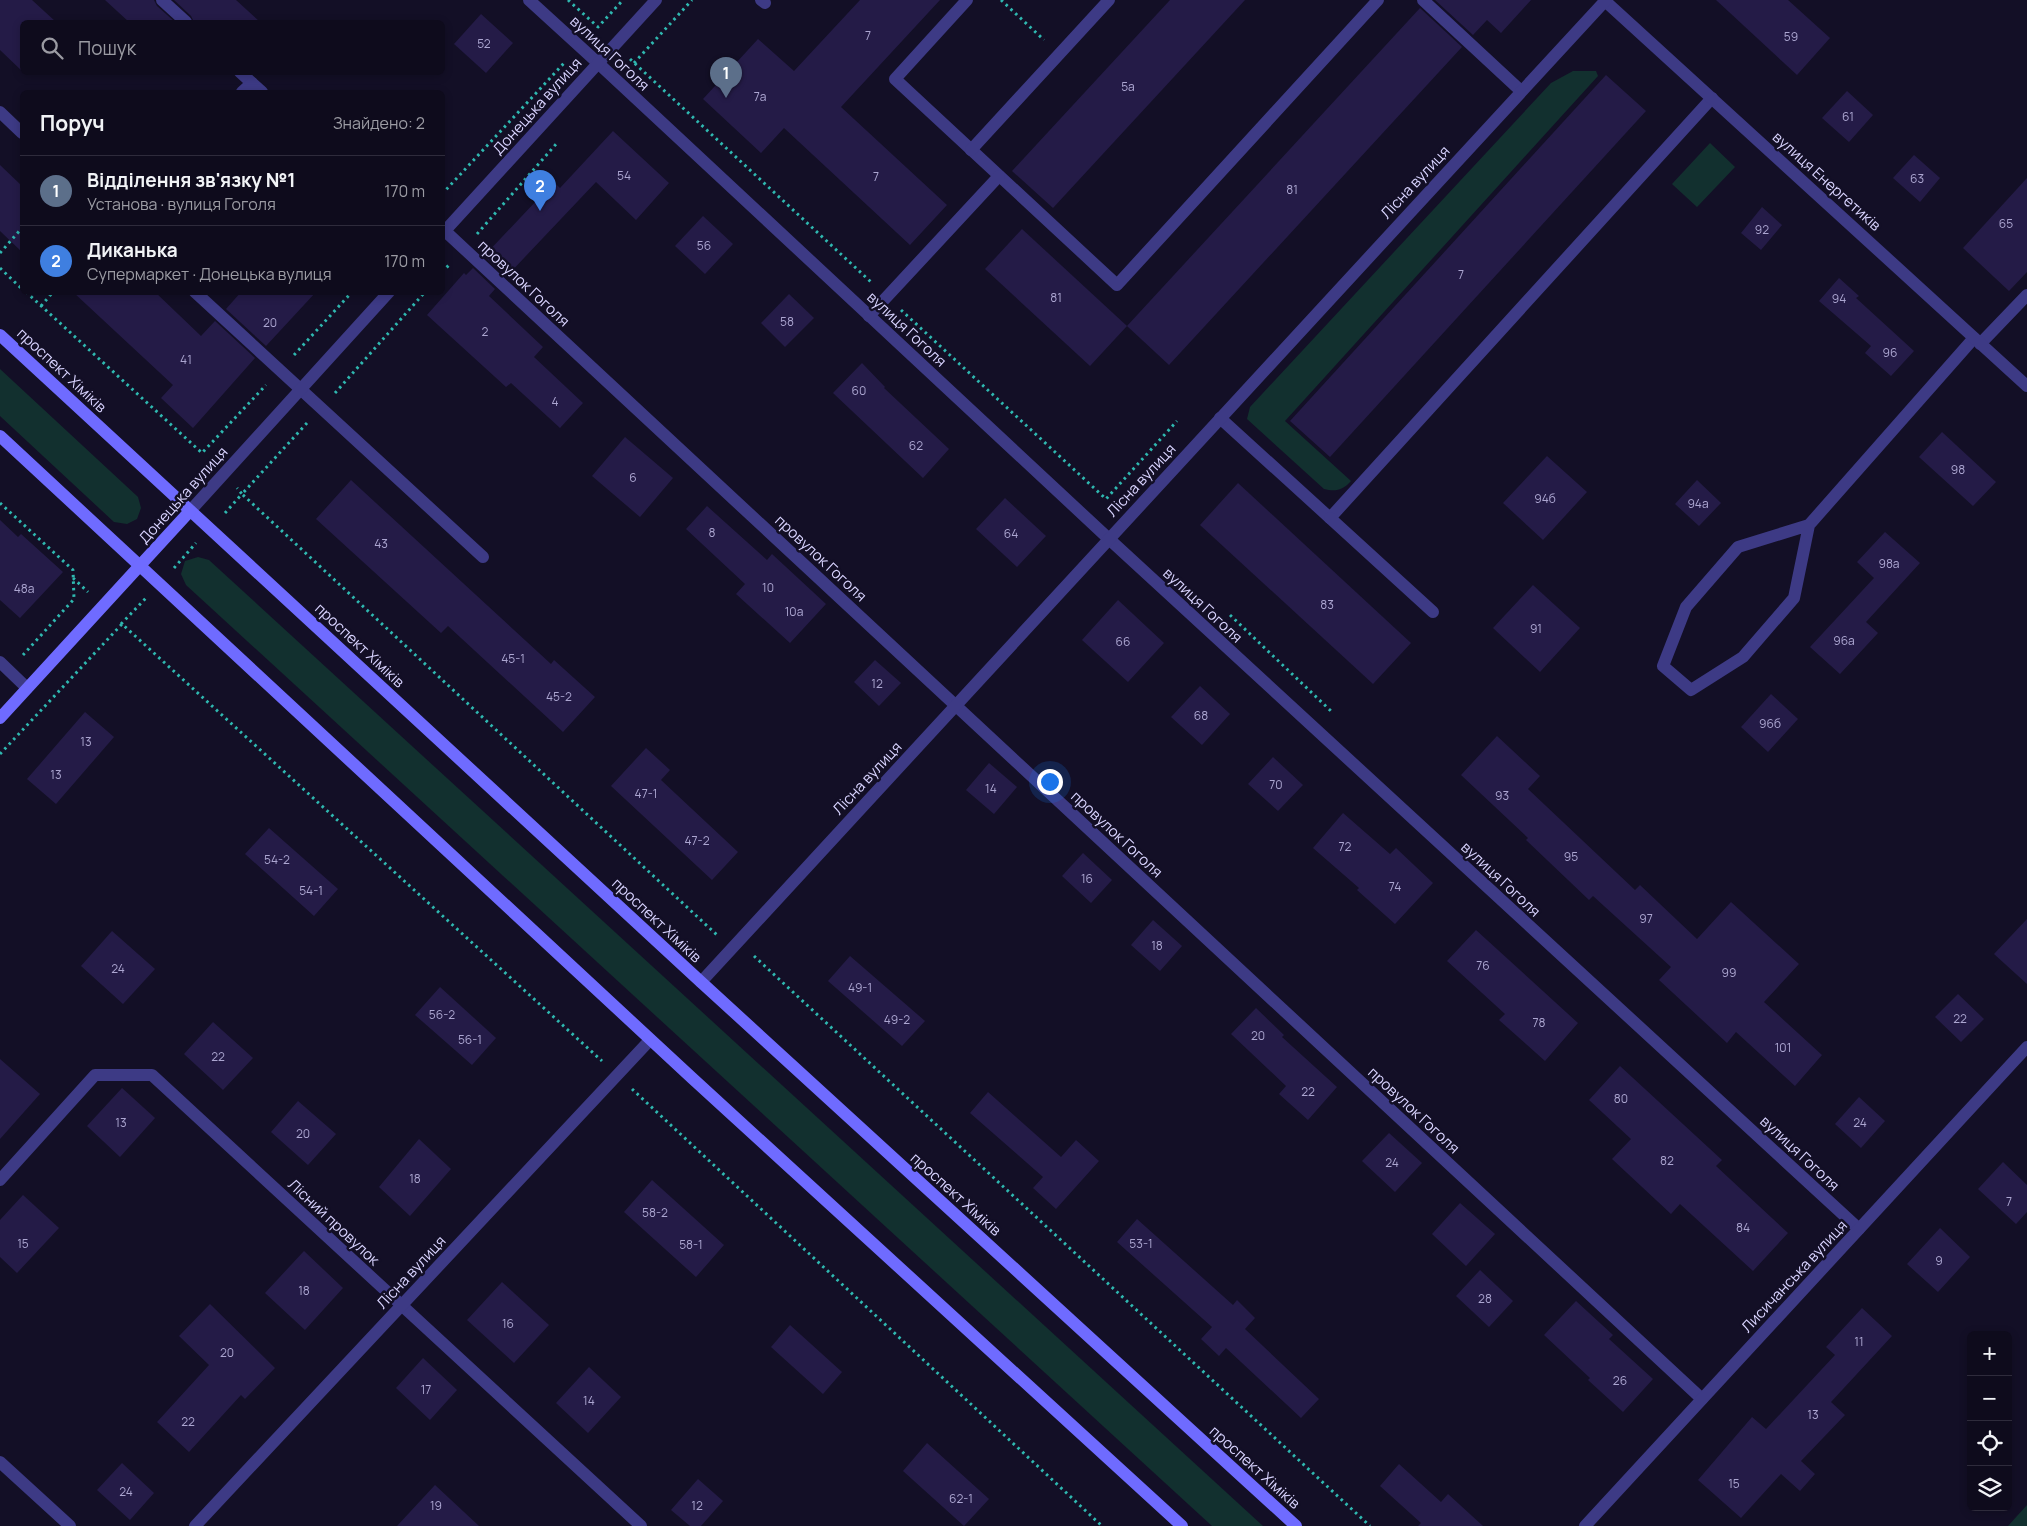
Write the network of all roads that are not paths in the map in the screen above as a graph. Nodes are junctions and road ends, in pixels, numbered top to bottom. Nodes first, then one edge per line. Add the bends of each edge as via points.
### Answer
1 (162, 0) edge
2 (529, 0) edge
3 (656, 0) edge
4 (967, 0) edge
5 (1109, 0) edge
6 (1378, 0) edge
7 (1423, 0) edge
8 (1605, 0) edge
9 (184, 20) edge
10 (598, 63) junction
11 (241, 75) edge
12 (247, 88) edge
13 (1521, 91) junction
14 (1712, 98) junction
15 (0, 112) edge
16 (20, 131) edge
17 (971, 150) junction
18 (999, 176) junction
19 (445, 231) edge
20 (445, 233) edge
21 (199, 295) edge
22 (386, 295) edge
23 (2027, 295) edge
24 (869, 316) junction
25 (0, 335) edge
26 (1977, 341) junction
27 (2027, 386) edge
28 (301, 390) junction
29 (1220, 418) junction
30 (0, 436) edge
31 (190, 511) junction
32 (1330, 518) junction
33 (1809, 525) junction
34 (1109, 540) junction
35 (483, 557) dead end
36 (141, 565) junction
37 (1434, 612) dead end
38 (5, 666) edge
39 (27, 688) junction
40 (955, 706) junction
41 (0, 718) edge
42 (701, 982) junction
43 (650, 1040) junction
44 (2027, 1047) edge
45 (0, 1180) edge
46 (1859, 1230) junction
47 (401, 1306) junction
48 (1702, 1399) junction
49 (0, 1462) edge
50 (70, 1526) edge
51 (196, 1526) edge
52 (641, 1526) edge
53 (1182, 1526) edge
54 (1296, 1526) edge
55 (1585, 1526) edge

1 - 9 street
2 - 10 street, вулиця Гоголя
3 - 10 street, Донецька вулиця
4 - 17 street via 895,79
5 - 17 street
6 - 18 street via 1117,285
7 - 13 street
8 - 13 street, Лісна вулиця
8 - 14 street, вулиця Енергетиків
10 - 19 street, Донецька вулиця
10 - 24 street, вулиця Гоголя
11 - 12 street
13 - 29 street, Лісна вулиця
14 - 26 street, вулиця Енергетиків
14 - 32 street
15 - 16 street
17 - 18 street
18 - 24 street
20 - 40 street, провулок Гоголя
21 - 28 street
22 - 28 street, Донецька вулиця
23 - 26 street
24 - 34 street, вулиця Гоголя
25 - 31 main road, проспект Хіміків
26 - 27 street, вулиця Енергетиків
26 - 33 street
28 - 31 street, Донецька вулиця
28 - 35 street
29 - 32 street
29 - 34 street, Лісна вулиця
30 - 36 main road
31 - 36 main road, Донецька вулиця
31 - 42 main road, проспект Хіміків
32 - 37 street
33 - 33 street via 1794,598 1743,657 1691,690 1663,666 1686,607 1738,547
34 - 40 street, Лісна вулиця
34 - 46 street, вулиця Гоголя
36 - 39 main road, Донецька вулиця
36 - 43 main road
38 - 39 street
39 - 41 main road, Донецька вулиця
40 - 42 street, Лісна вулиця
40 - 48 street, провулок Гоголя
42 - 54 main road, проспект Хіміків
43 - 47 street, Лісна вулиця
43 - 53 main road
44 - 46 street, Лисичанська вулиця
45 - 47 street, Лісний провулок via 95,1075 152,1075
46 - 48 street, Лисичанська вулиця
47 - 51 street, Лісна вулиця
47 - 52 street, Лісний провулок
48 - 55 street, Лисичанська вулиця
49 - 50 street

